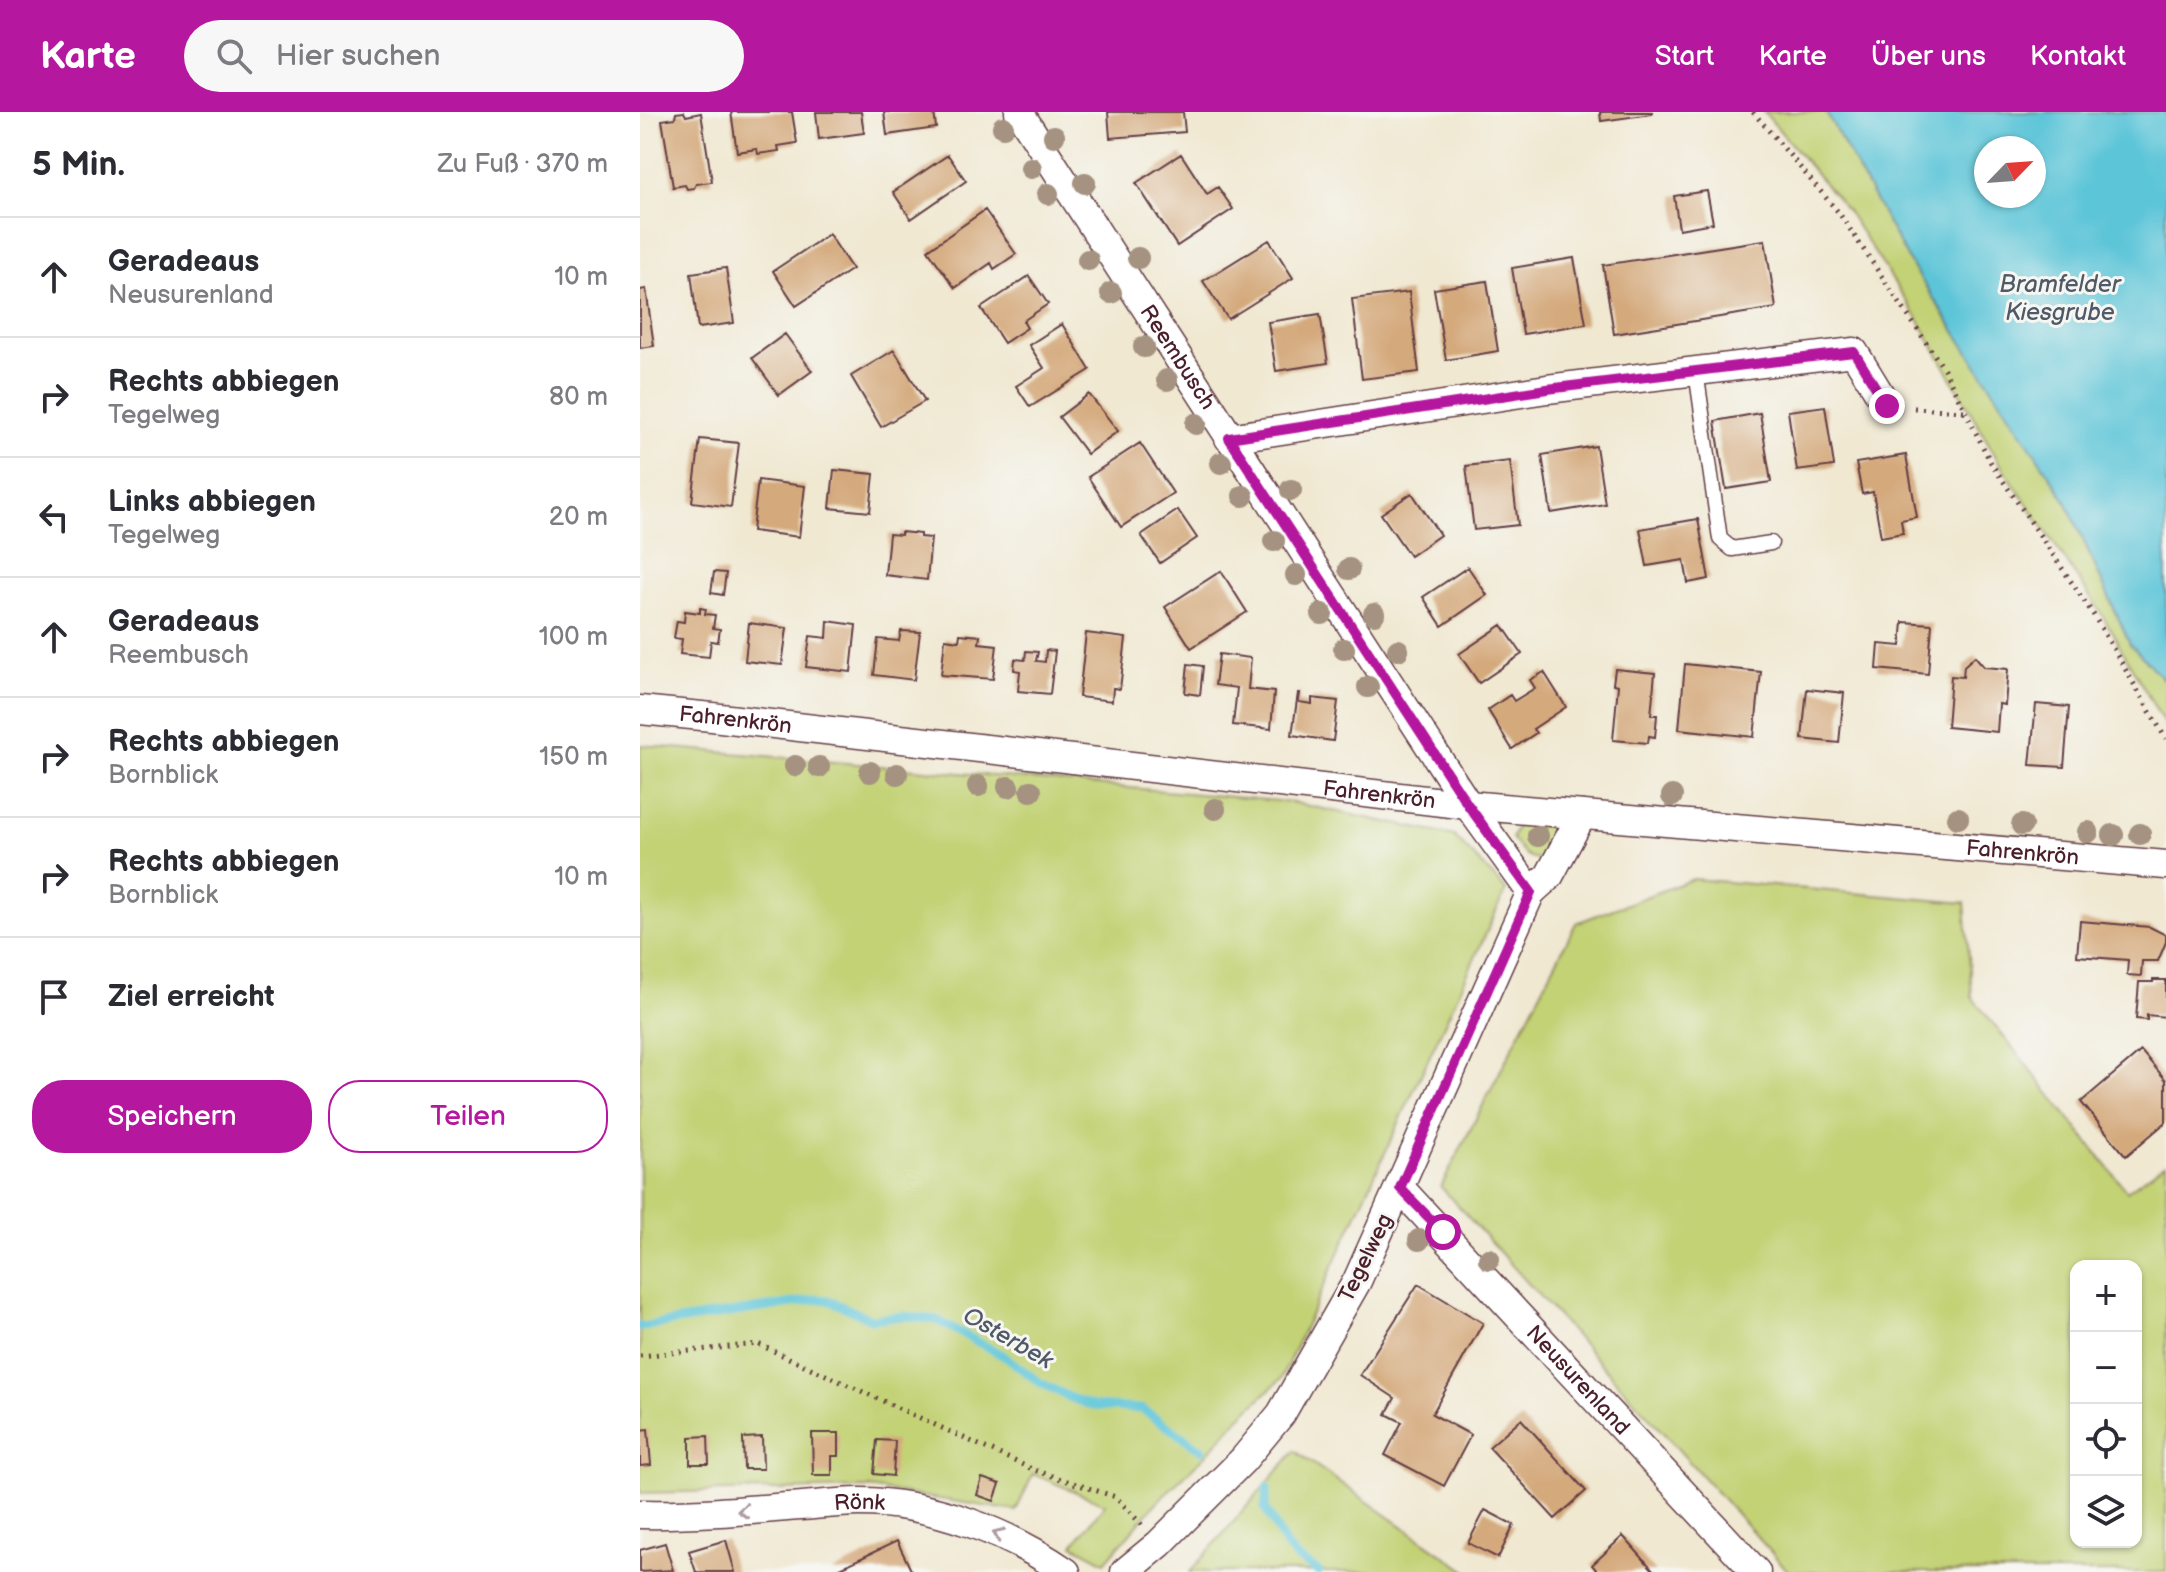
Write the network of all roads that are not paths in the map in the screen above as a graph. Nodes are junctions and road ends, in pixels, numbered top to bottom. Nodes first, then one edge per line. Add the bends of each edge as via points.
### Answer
1 (1019, 112) edge
2 (1696, 371) junction
3 (1887, 406) road end
4 (1229, 438) junction
5 (1771, 543) dead end
6 (640, 710) edge
7 (1468, 805) junction
8 (1582, 815) junction
9 (2166, 865) edge
10 (1531, 892) junction
11 (1400, 1188) junction
12 (640, 1514) edge
13 (1066, 1572) edge
14 (1125, 1572) edge
15 (1756, 1572) edge

1 - 4 street, Reembusch
2 - 3 street via 1854,352
2 - 4 street
2 - 5 lane via 1720,539 1732,549
4 - 7 street, Reembusch
6 - 7 street, Fahrenkrön
7 - 8 street, Fahrenkrön
7 - 10 street
8 - 9 street, Fahrenkrön
8 - 10 street, Tegelweg via 1549,876
10 - 11 street, Tegelweg
11 - 14 street, Tegelweg via 1357,1281 1281,1414 1243,1460
11 - 15 street, Neusurenland
13 -> 12 street, Rönk via 975,1524 914,1508 862,1502

